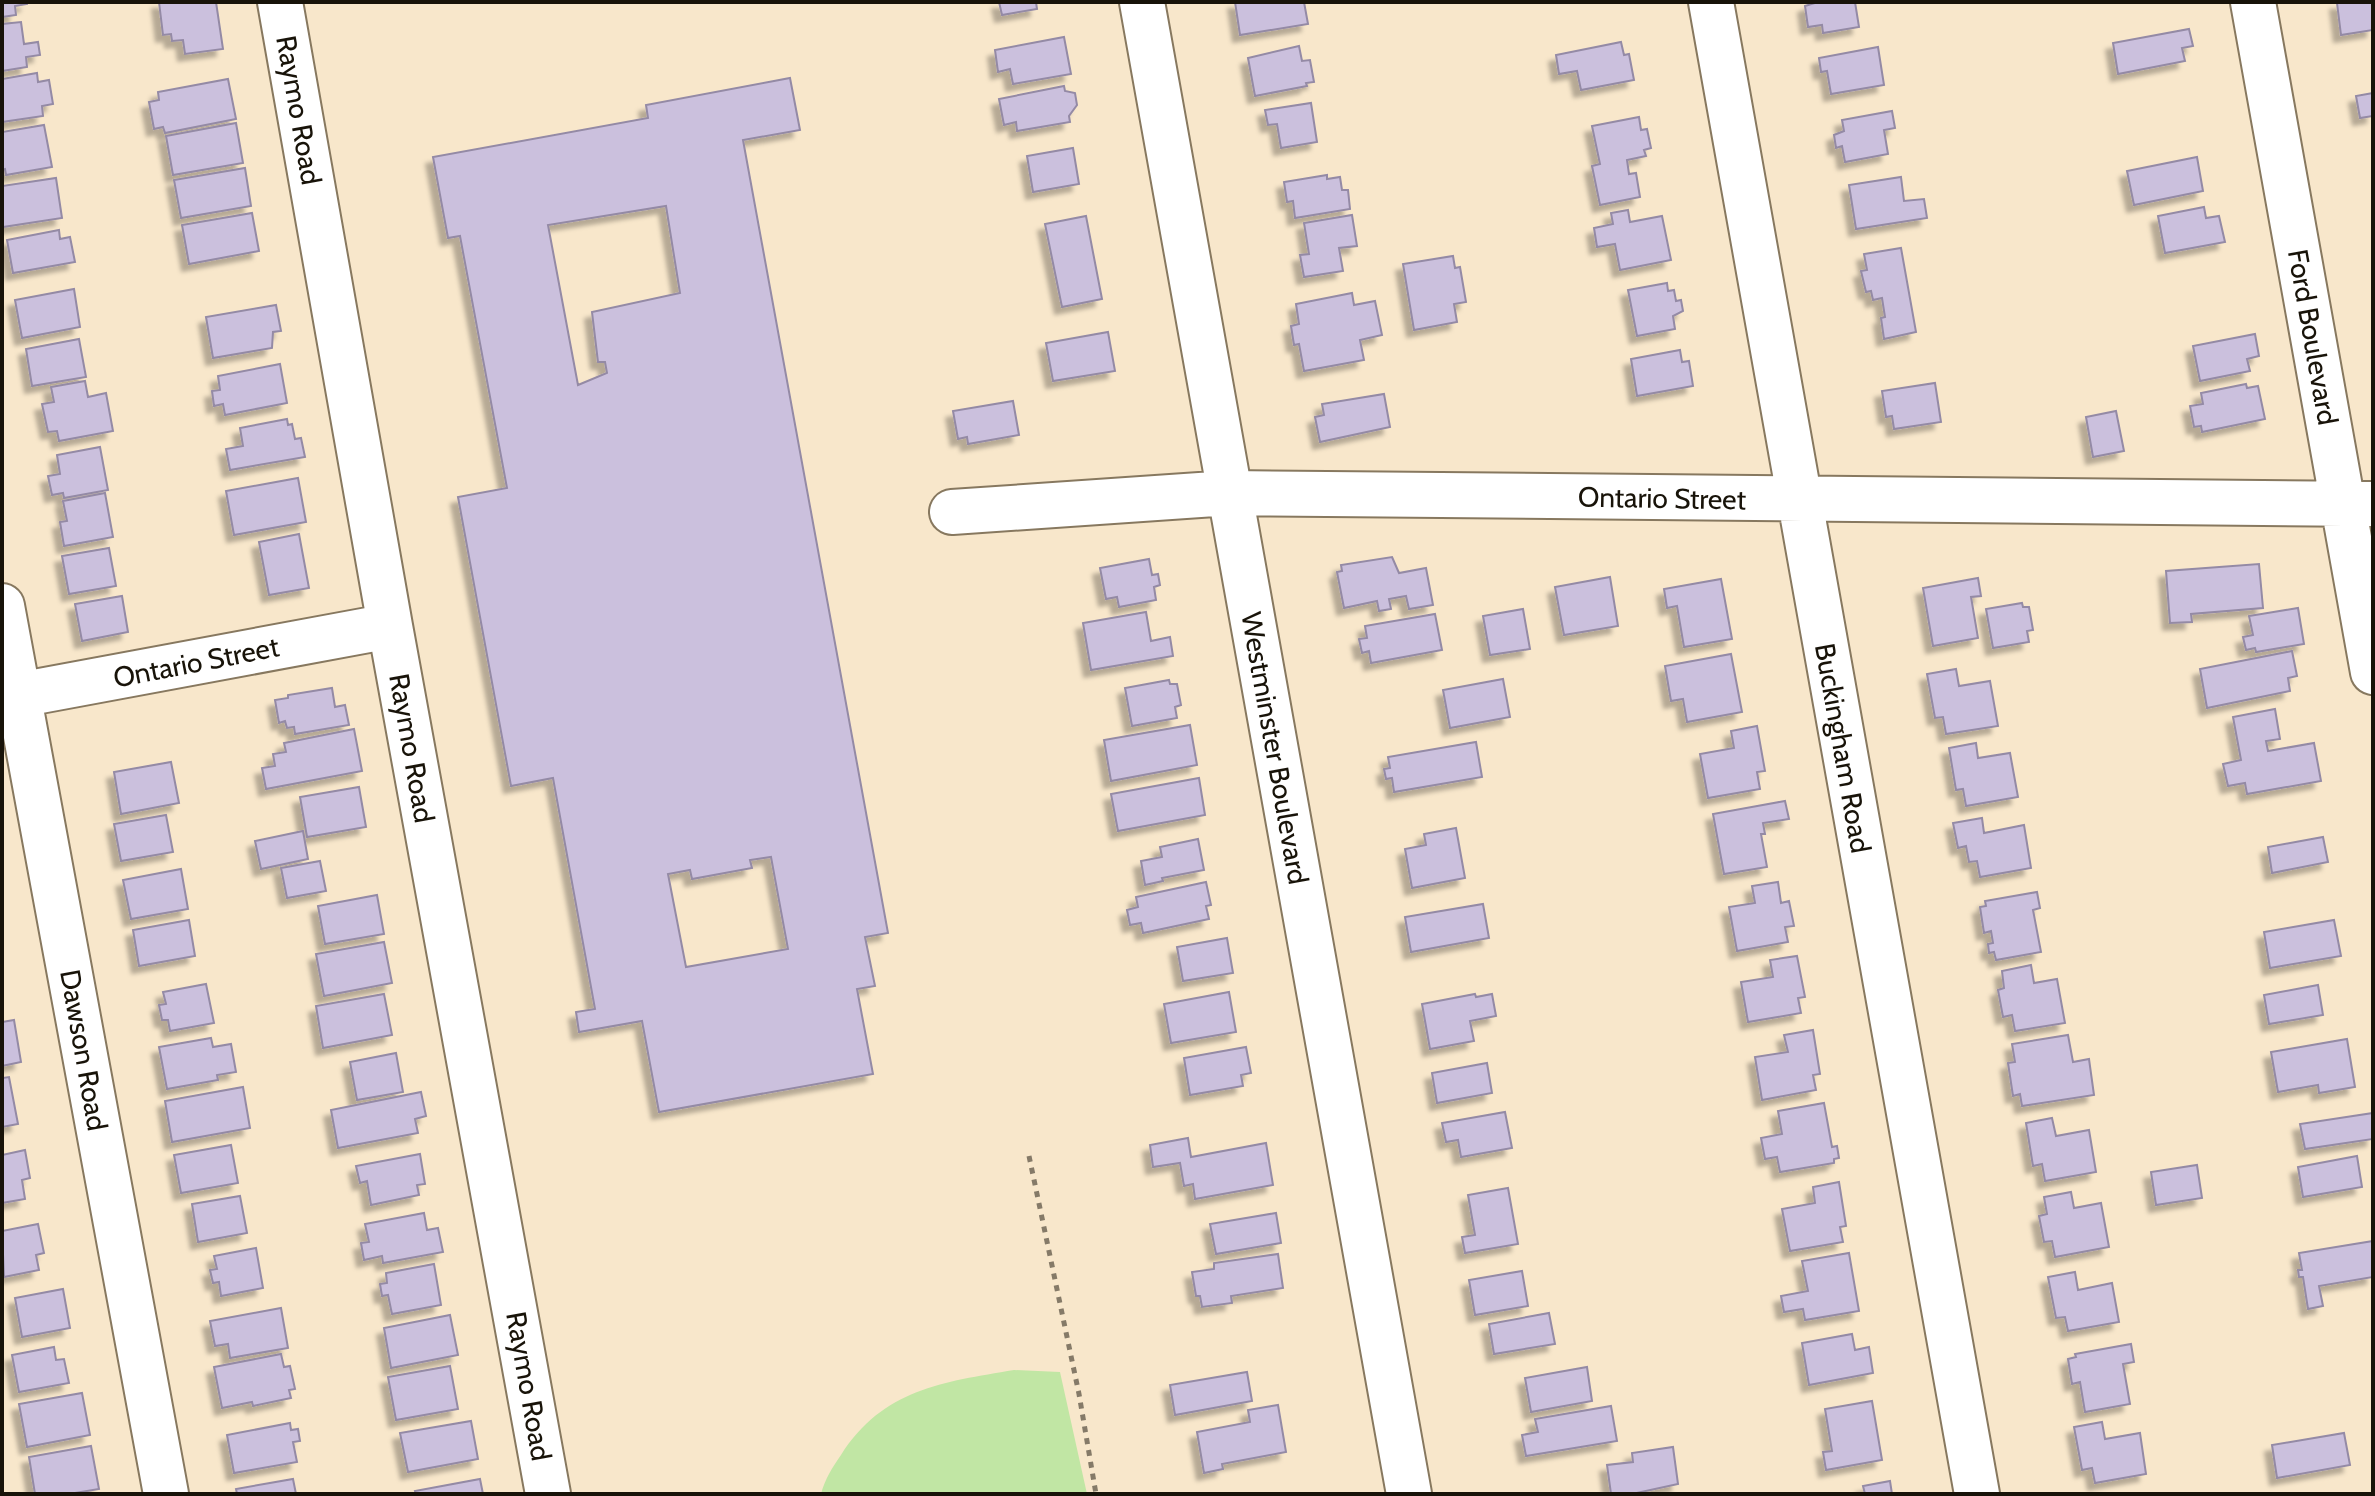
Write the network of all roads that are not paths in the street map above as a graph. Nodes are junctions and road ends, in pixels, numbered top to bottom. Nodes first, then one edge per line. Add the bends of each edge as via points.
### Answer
1 (280, 2) edge
2 (1142, 2) edge
3 (1711, 2) edge
4 (2253, 2) edge
5 (1229, 493) junction
6 (1799, 500) junction
7 (2358, 504) edge
8 (952, 512) dead end
9 (2, 606) edge
10 (390, 626) junction
11 (2373, 672) edge
12 (10, 696) edge
13 (166, 1494) edge
14 (548, 1494) edge
15 (1409, 1494) edge
16 (1977, 1494) edge

1 - 10 street, Raymo Road
2 - 5 street, Westminster Boulevard
3 - 6 street, Buckingham Road
4 - 7 street, Ford Boulevard
5 - 6 street, Ontario Street
5 - 8 street, Ontario Street
5 - 15 street, Westminster Boulevard
6 - 7 street, Ontario Street
6 - 16 street, Buckingham Road
7 - 11 street, Ford Boulevard
9 - 12 street, Dawson Road
10 - 12 street, Ontario Street
10 - 14 street, Raymo Road
12 - 13 street, Dawson Road

